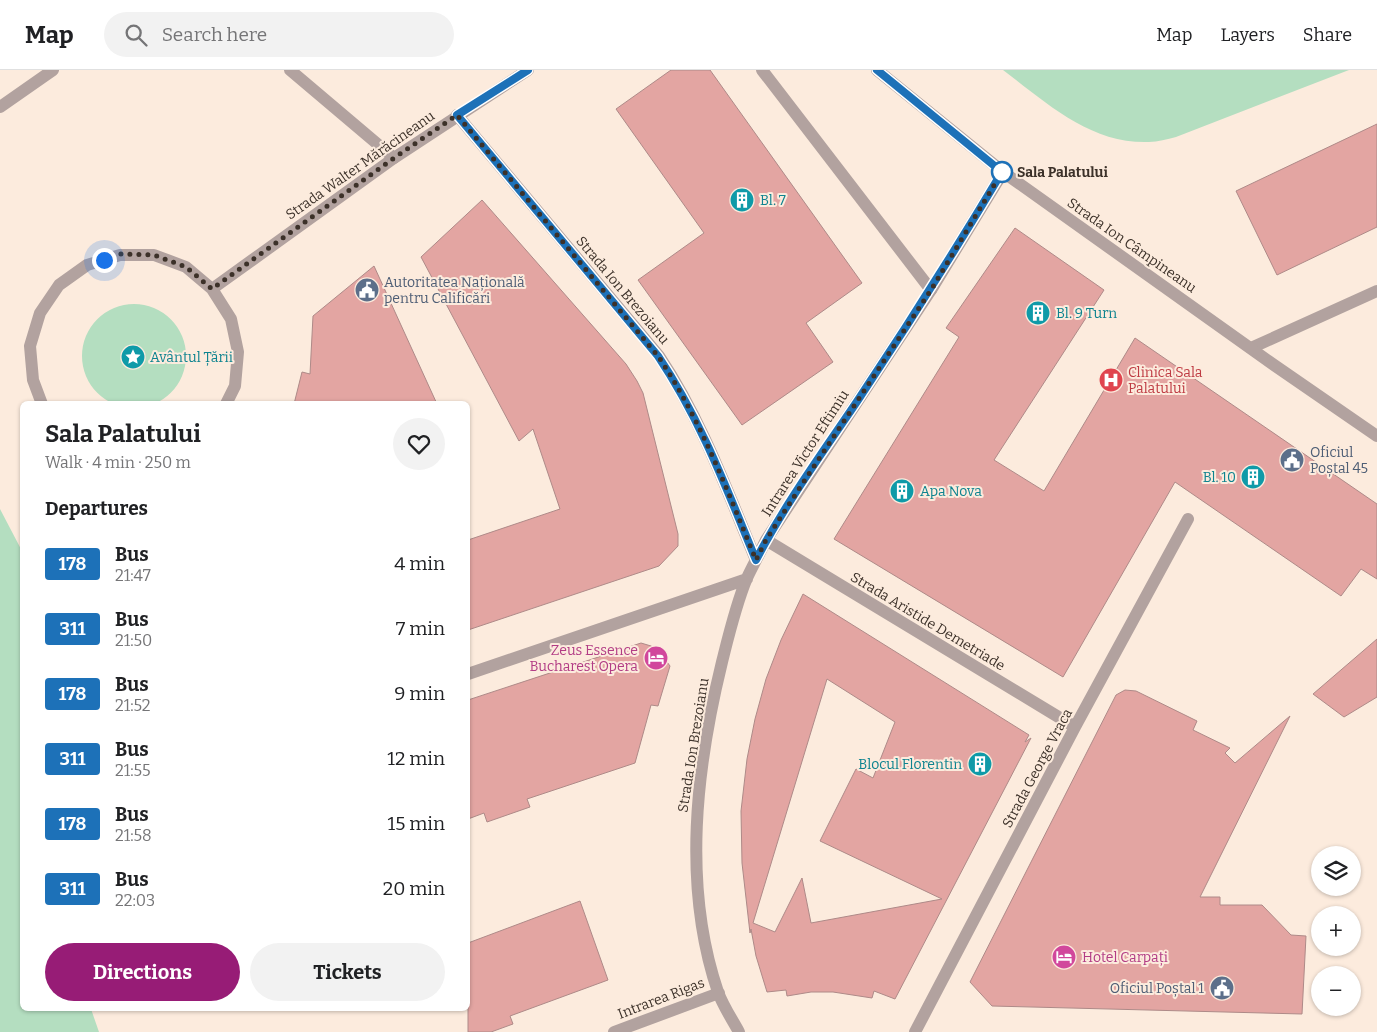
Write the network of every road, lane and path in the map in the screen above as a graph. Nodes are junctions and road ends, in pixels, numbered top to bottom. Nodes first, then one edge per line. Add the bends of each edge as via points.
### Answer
1 (54, 70) edge
2 (290, 70) edge
3 (528, 70) edge
4 (762, 70) edge
5 (876, 70) edge
6 (0, 106) edge
7 (457, 115) junction
8 (394, 158) junction
9 (1002, 172) junction
10 (212, 289) junction
11 (931, 290) junction
12 (1377, 291) edge
13 (1251, 348) junction
14 (41, 401) edge
15 (228, 401) edge
16 (1377, 436) edge
17 (1188, 519) dead end
18 (766, 540) junction
19 (756, 560) junction
20 (747, 579) junction
21 (470, 673) edge
22 (1075, 727) junction
23 (719, 993) junction
24 (614, 1032) edge
25 (739, 1032) edge
26 (915, 1032) edge

1 - 6 street
2 - 8 street
3 - 7 street, Strada Walter Mărăcineanu
4 - 11 street
5 - 9 street, Strada Ion Câmpineanu
7 - 8 street, Strada Walter Mărăcineanu
7 - 19 street, Strada Ion Brezoianu via 664,364 679,387 720,471
8 - 10 street, Strada Walter Mărăcineanu
9 - 11 street, Intrarea Victor Eftimiu
9 - 13 street, Strada Ion Câmpineanu
10 - 14 street via 186,267 154,255 120,254 87,265 59,285 40,314 30,346 32,380
10 - 15 street via 231,319 238,352 235,386
11 - 18 street, Intrarea Victor Eftimiu
12 - 13 street
13 - 16 street, Strada Ion Câmpineanu
17 - 22 street, Strada George Vraca
18 - 19 street, Intrarea Victor Eftimiu
18 - 22 street, Strada Aristide Demetriade
19 - 20 street, Intrarea Victor Eftimiu
20 - 21 street
20 - 23 street, Strada Ion Brezoianu via 730,632 710,717 697,819 699,906
22 - 26 street, Strada George Vraca
23 - 24 street, Intrarea Rigas
23 - 25 street, Strada Ion Brezoianu

